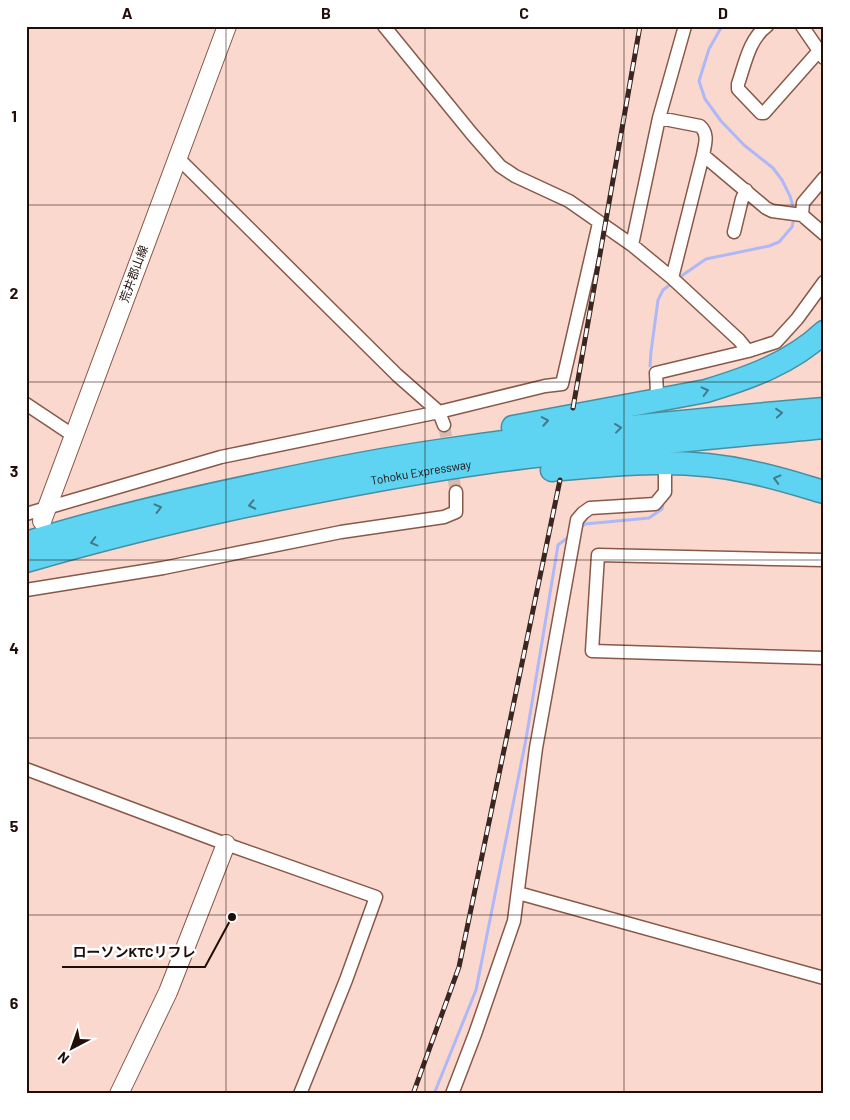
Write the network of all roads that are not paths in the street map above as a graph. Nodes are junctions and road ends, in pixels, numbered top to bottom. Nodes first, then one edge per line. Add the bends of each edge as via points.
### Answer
1 (227, 26) edge
2 (384, 26) edge
3 (685, 26) edge
4 (767, 26) edge
5 (802, 26) edge
6 (822, 54) edge
7 (659, 118) junction
8 (704, 155) junction
9 (178, 158) junction
10 (824, 178) edge
11 (746, 190) junction
12 (802, 215) junction
13 (599, 223) junction
14 (734, 232) dead end
15 (824, 234) edge
16 (632, 245) junction
17 (672, 278) junction
18 (824, 282) edge
19 (824, 332) edge
20 (748, 351) junction
21 (657, 393) dead end
22 (26, 404) edge
23 (824, 409) edge
24 (438, 412) junction
25 (444, 425) tunnel mouth
26 (824, 428) edge
27 (74, 436) junction
28 (665, 473) dead end
29 (296, 486) junction
30 (456, 492) tunnel mouth
31 (824, 492) edge
32 (26, 514) edge
33 (45, 514) junction
34 (26, 543) edge
35 (824, 560) edge
36 (26, 561) edge
37 (26, 590) edge
38 (824, 658) edge
39 (26, 769) edge
40 (226, 844) junction
41 (518, 892) junction
42 (824, 978) edge
43 (120, 1094) edge
44 (300, 1094) edge
45 (452, 1094) edge

1 - 9 main road, 荒井郡山線
2 - 13 street via 500,166 569,201
3 - 7 street
4 - 6 street via 759,32 751,47 738,84 738,89 761,113
5 - 6 street
7 - 8 street via 700,126 706,135
7 - 16 street
8 - 11 street
8 - 17 street
9 - 24 street
9 - 27 main road, 荒井郡山線
10 - 12 street via 803,203
11 - 12 street via 769,210
11 - 14 street
12 - 15 street
13 - 16 street
13 - 24 street via 562,384
16 - 17 street
17 - 20 street
18 - 20 street via 782,337
29 -> 19 highway via 363,457 706,391 782,362
20 - 21 street via 656,374
22 - 27 street
29 -> 23 highway, Tohoku Expressway via 438,451 658,424
24 - 25 street
24 - 33 street via 221,457
26 - 29 highway, Tohoku Expressway via 660,442
27 - 33 main road, 荒井郡山線
28 - 41 street via 665,492 655,504 590,508 577,520 536,748
31 -> 29 highway via 750,471 662,463 625,463 483,476 372,492
34 -> 29 highway, Tohoku Expressway via 164,506
29 -> 36 highway, Tohoku Expressway
30 - 37 street via 456,512 444,517 341,532 163,568
32 - 33 street
35 - 38 street via 598,555 592,651
39 - 40 street
40 - 43 main road via 168,992
40 - 44 street via 376,897
41 - 42 street
41 - 45 street via 514,921

